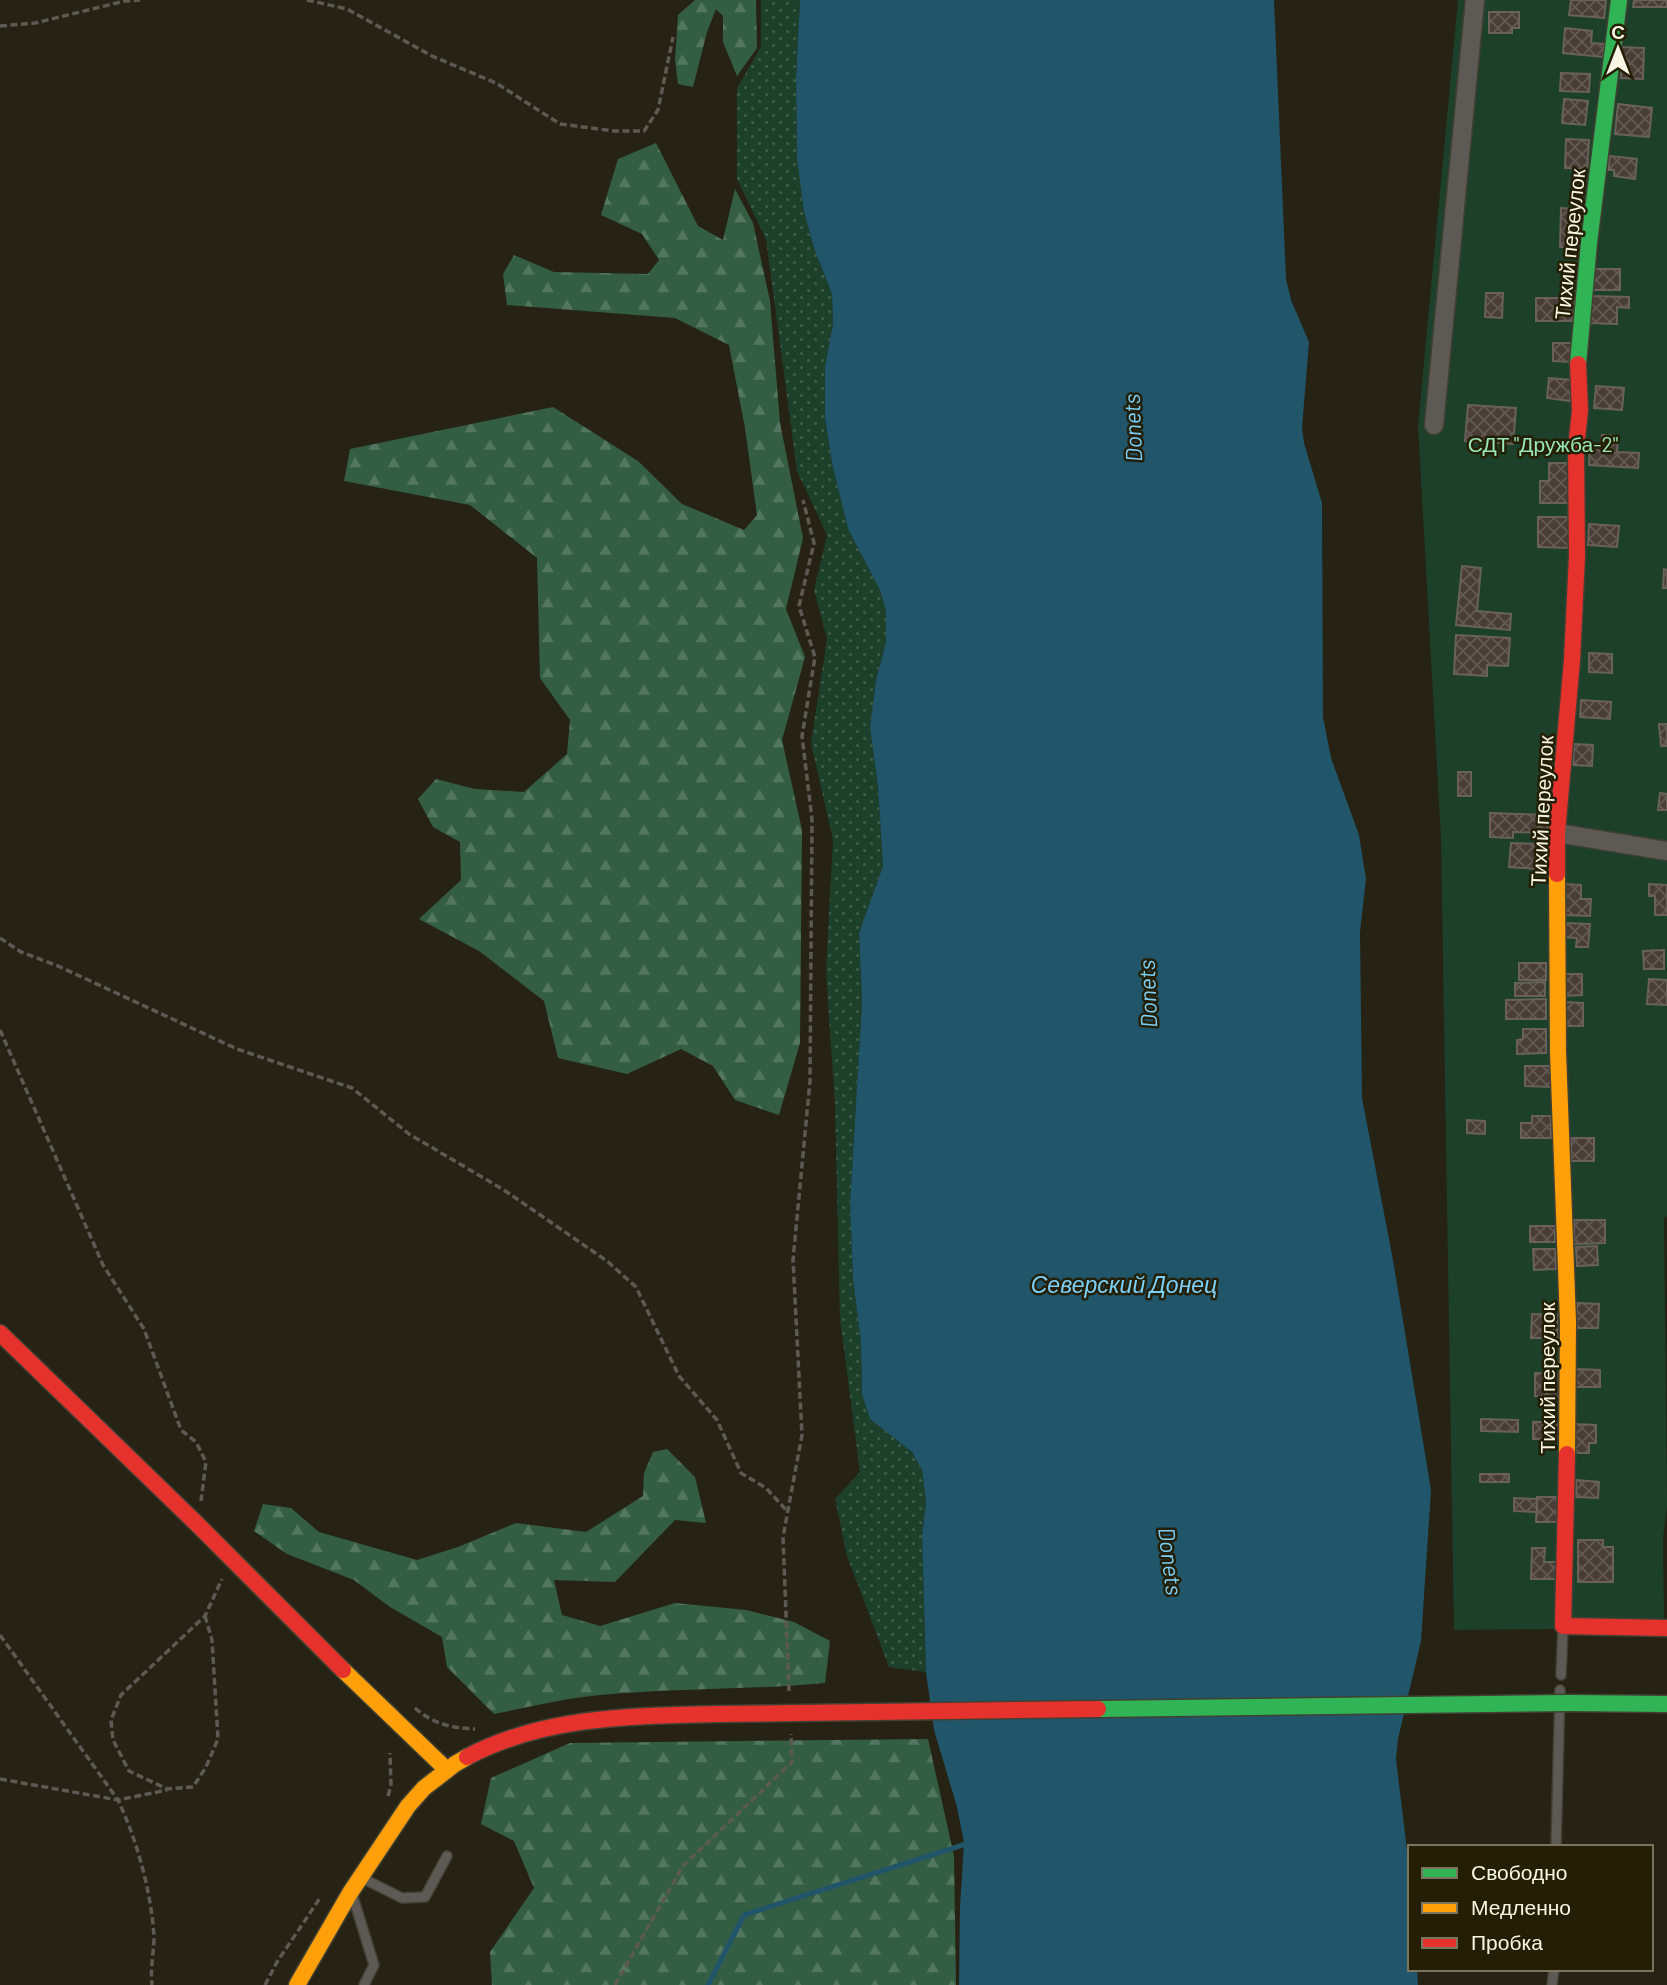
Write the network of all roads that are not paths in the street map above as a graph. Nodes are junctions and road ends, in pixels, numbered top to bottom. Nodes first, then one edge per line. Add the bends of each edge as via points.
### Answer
1 (1475, 0) edge
2 (1619, 0) edge
3 (1434, 425) dead end
4 (1557, 834) junction
5 (1667, 851) edge
6 (0, 1333) edge
7 (1563, 1626) junction
8 (1667, 1628) edge
9 (1561, 1675) dead end
10 (1564, 1697) junction
11 (1667, 1704) edge
12 (447, 1770) junction
13 (1556, 1845) edge
14 (447, 1856) dead end
15 (355, 1883) junction
16 (297, 1985) edge
17 (364, 1985) edge

1 - 3 street
2 - 4 street, Тихий переулок via 1577,375 1577,556
4 - 5 street
4 - 7 street, Тихий переулок via 1558,1052 1568,1322
6 - 12 street
7 - 8 street
7 - 9 lane
10 - 11 street
10 - 12 street, bridge via 589,1720 485,1747
10 - 13 lane
12 - 15 street via 423,1789
14 - 15 lane via 425,1897 402,1898
15 - 16 street
15 - 17 lane via 374,1965

